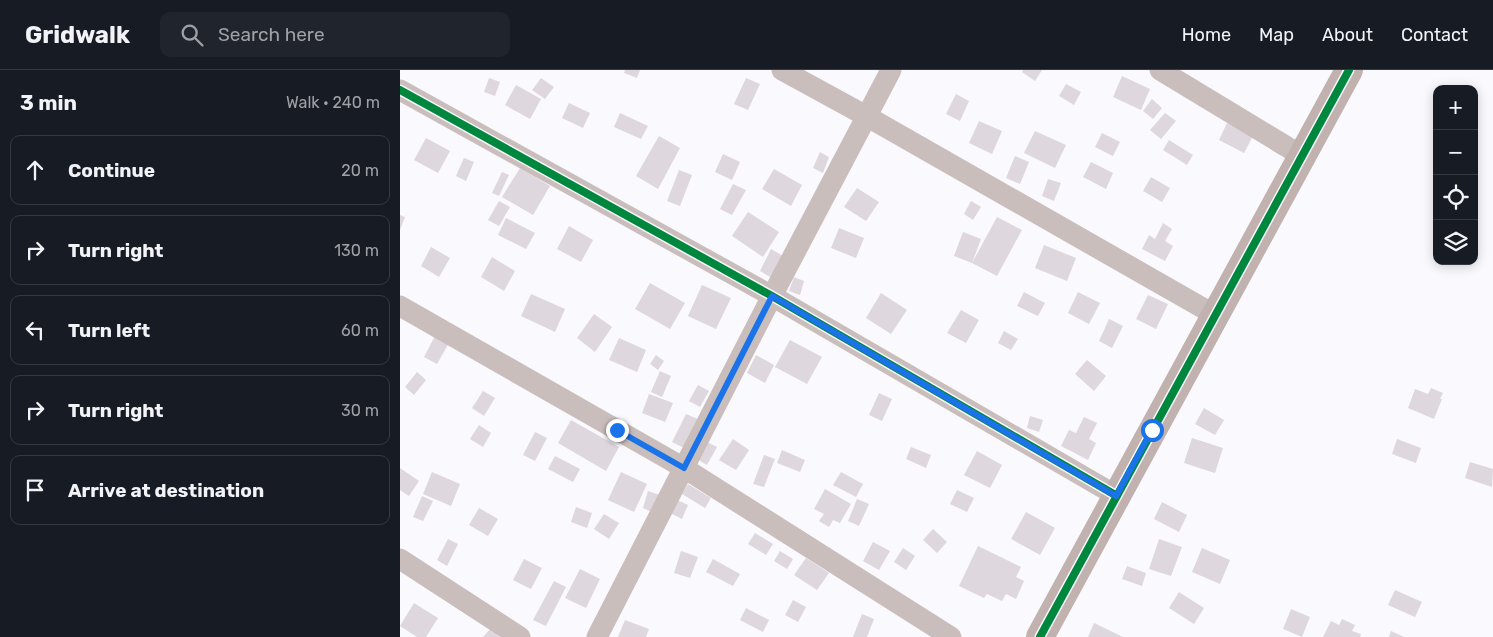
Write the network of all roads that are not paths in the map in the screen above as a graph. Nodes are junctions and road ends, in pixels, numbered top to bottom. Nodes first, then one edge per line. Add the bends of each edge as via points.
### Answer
1 (782, 70) edge
2 (891, 70) edge
3 (1160, 70) edge
4 (1349, 70) edge
5 (400, 90) edge
6 (868, 116) junction
7 (1302, 156) junction
8 (772, 296) junction
9 (400, 306) edge
10 (1215, 315) junction
11 (684, 468) junction
12 (1116, 496) junction
13 (400, 559) edge
14 (520, 637) edge
15 (597, 637) edge
16 (952, 637) edge
17 (1040, 637) edge

1 - 6 street
2 - 6 street
3 - 7 street
4 - 7 street
5 - 8 street
6 - 8 street
6 - 10 street
7 - 10 street
8 - 11 street
8 - 12 street
9 - 11 street
10 - 12 street
11 - 15 street
11 - 16 street
12 - 17 street
13 - 14 street

